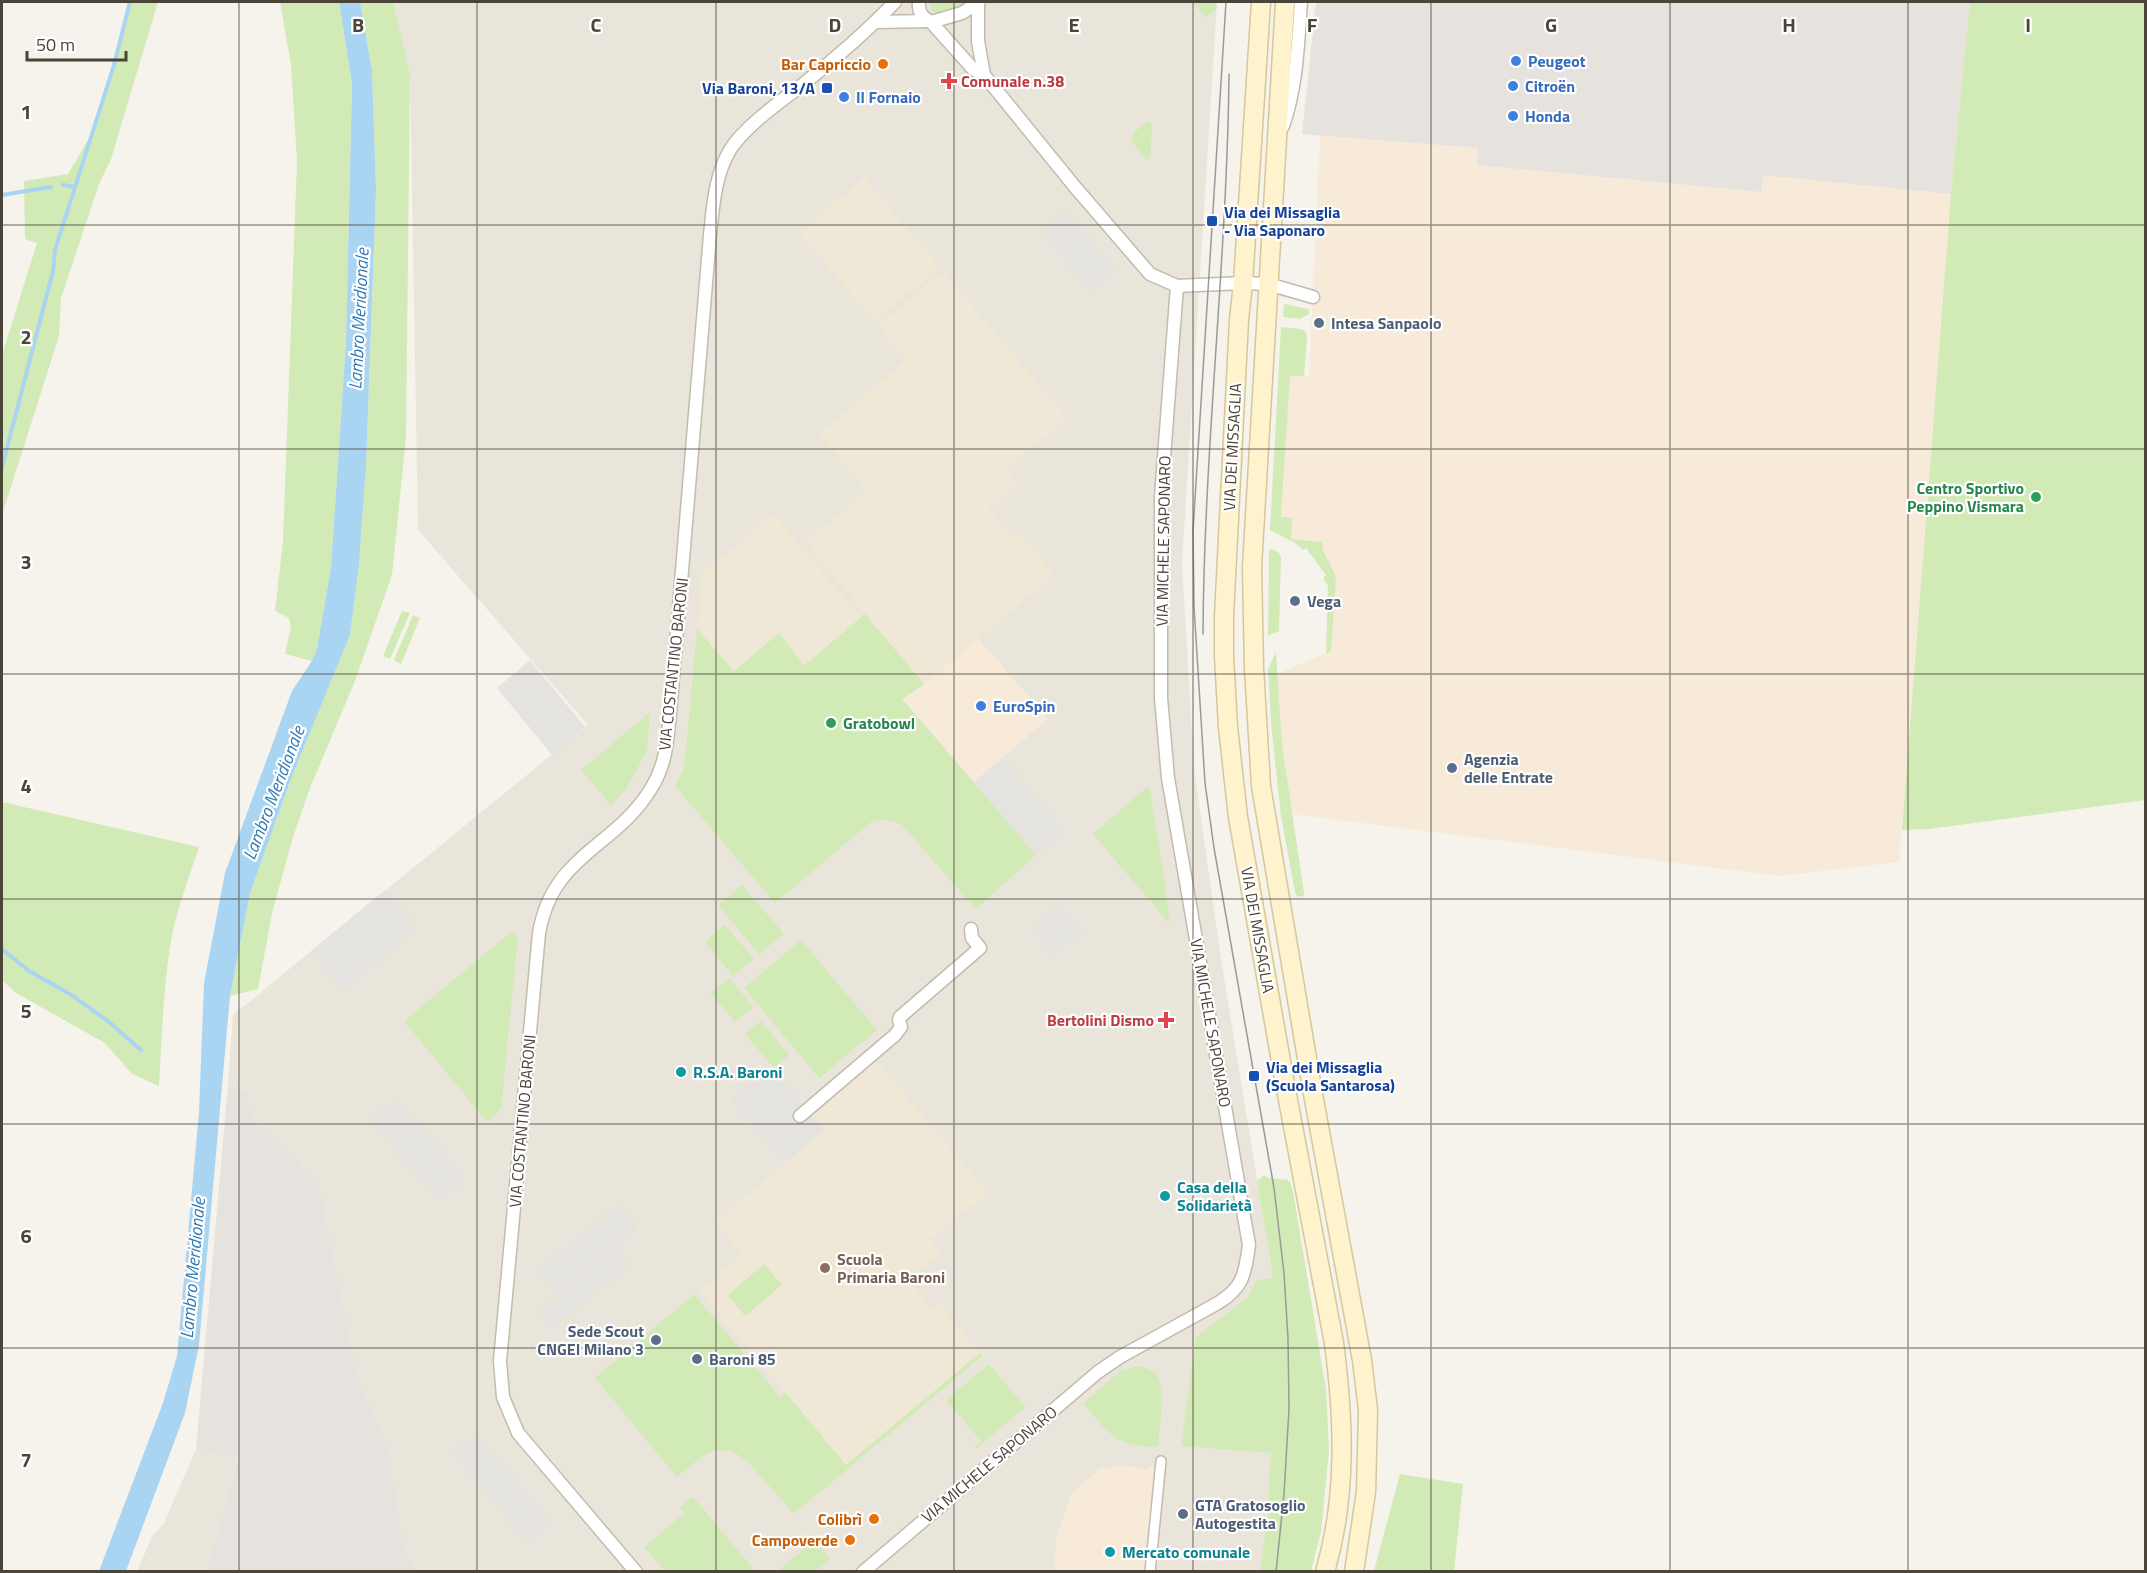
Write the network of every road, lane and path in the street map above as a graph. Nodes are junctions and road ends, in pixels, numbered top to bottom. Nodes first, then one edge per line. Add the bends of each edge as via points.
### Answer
1 (895, 2) edge
2 (919, 2) edge
3 (978, 2) edge
4 (1261, 2) edge
5 (1285, 2) edge
6 (1301, 2) edge
7 (930, 21) junction
8 (877, 22) junction
9 (984, 75) junction
10 (1278, 142) junction
11 (1243, 283) junction
12 (1268, 284) junction
13 (1177, 285) junction
14 (1313, 297) dead end
15 (970, 929) dead end
16 (800, 1116) dead end
17 (1161, 1461) dead end
18 (882, 1555) junction
19 (636, 1572) edge
20 (863, 1572) edge
21 (880, 1572) edge
22 (1150, 1572) edge
23 (1324, 1572) edge
24 (1354, 1572) edge

1 - 8 street, VIA COSTANTINO BARONI
2 - 7 street via 920,13
3 - 7 street via 962,13
3 - 9 street via 978,40
4 - 11 main road, VIA DEI MISSAGLIA
5 - 10 main road, VIA DEI MISSAGLIA
6 - 10 street, VIA DEI MISSAGLIA via 1294,82
7 - 8 street
7 - 9 street via 973,69
8 - 19 street, VIA COSTANTINO BARONI via 735,142 723,163 710,234 663,762 638,807 560,880 545,905 538,933 500,1361 503,1397 518,1433
9 - 13 street via 1150,274
10 - 12 main road, VIA DEI MISSAGLIA
11 - 12 street
11 - 13 street
11 - 23 main road, VIA DEI MISSAGLIA via 1227,541 1225,680 1238,817 1339,1384 1342,1470 1338,1512
12 - 14 street
12 - 24 main road, VIA DEI MISSAGLIA via 1252,567 1261,786 1368,1410 1366,1492
13 - 18 street, VIA MICHELE SAPONARO via 1161,497 1161,698 1168,778 1249,1245 1247,1265 1233,1293 1103,1368
15 - 16 street via 980,948 903,1014 896,1035
17 - 22 street
18 - 20 street, VIA MICHELE SAPONARO
18 - 21 street

